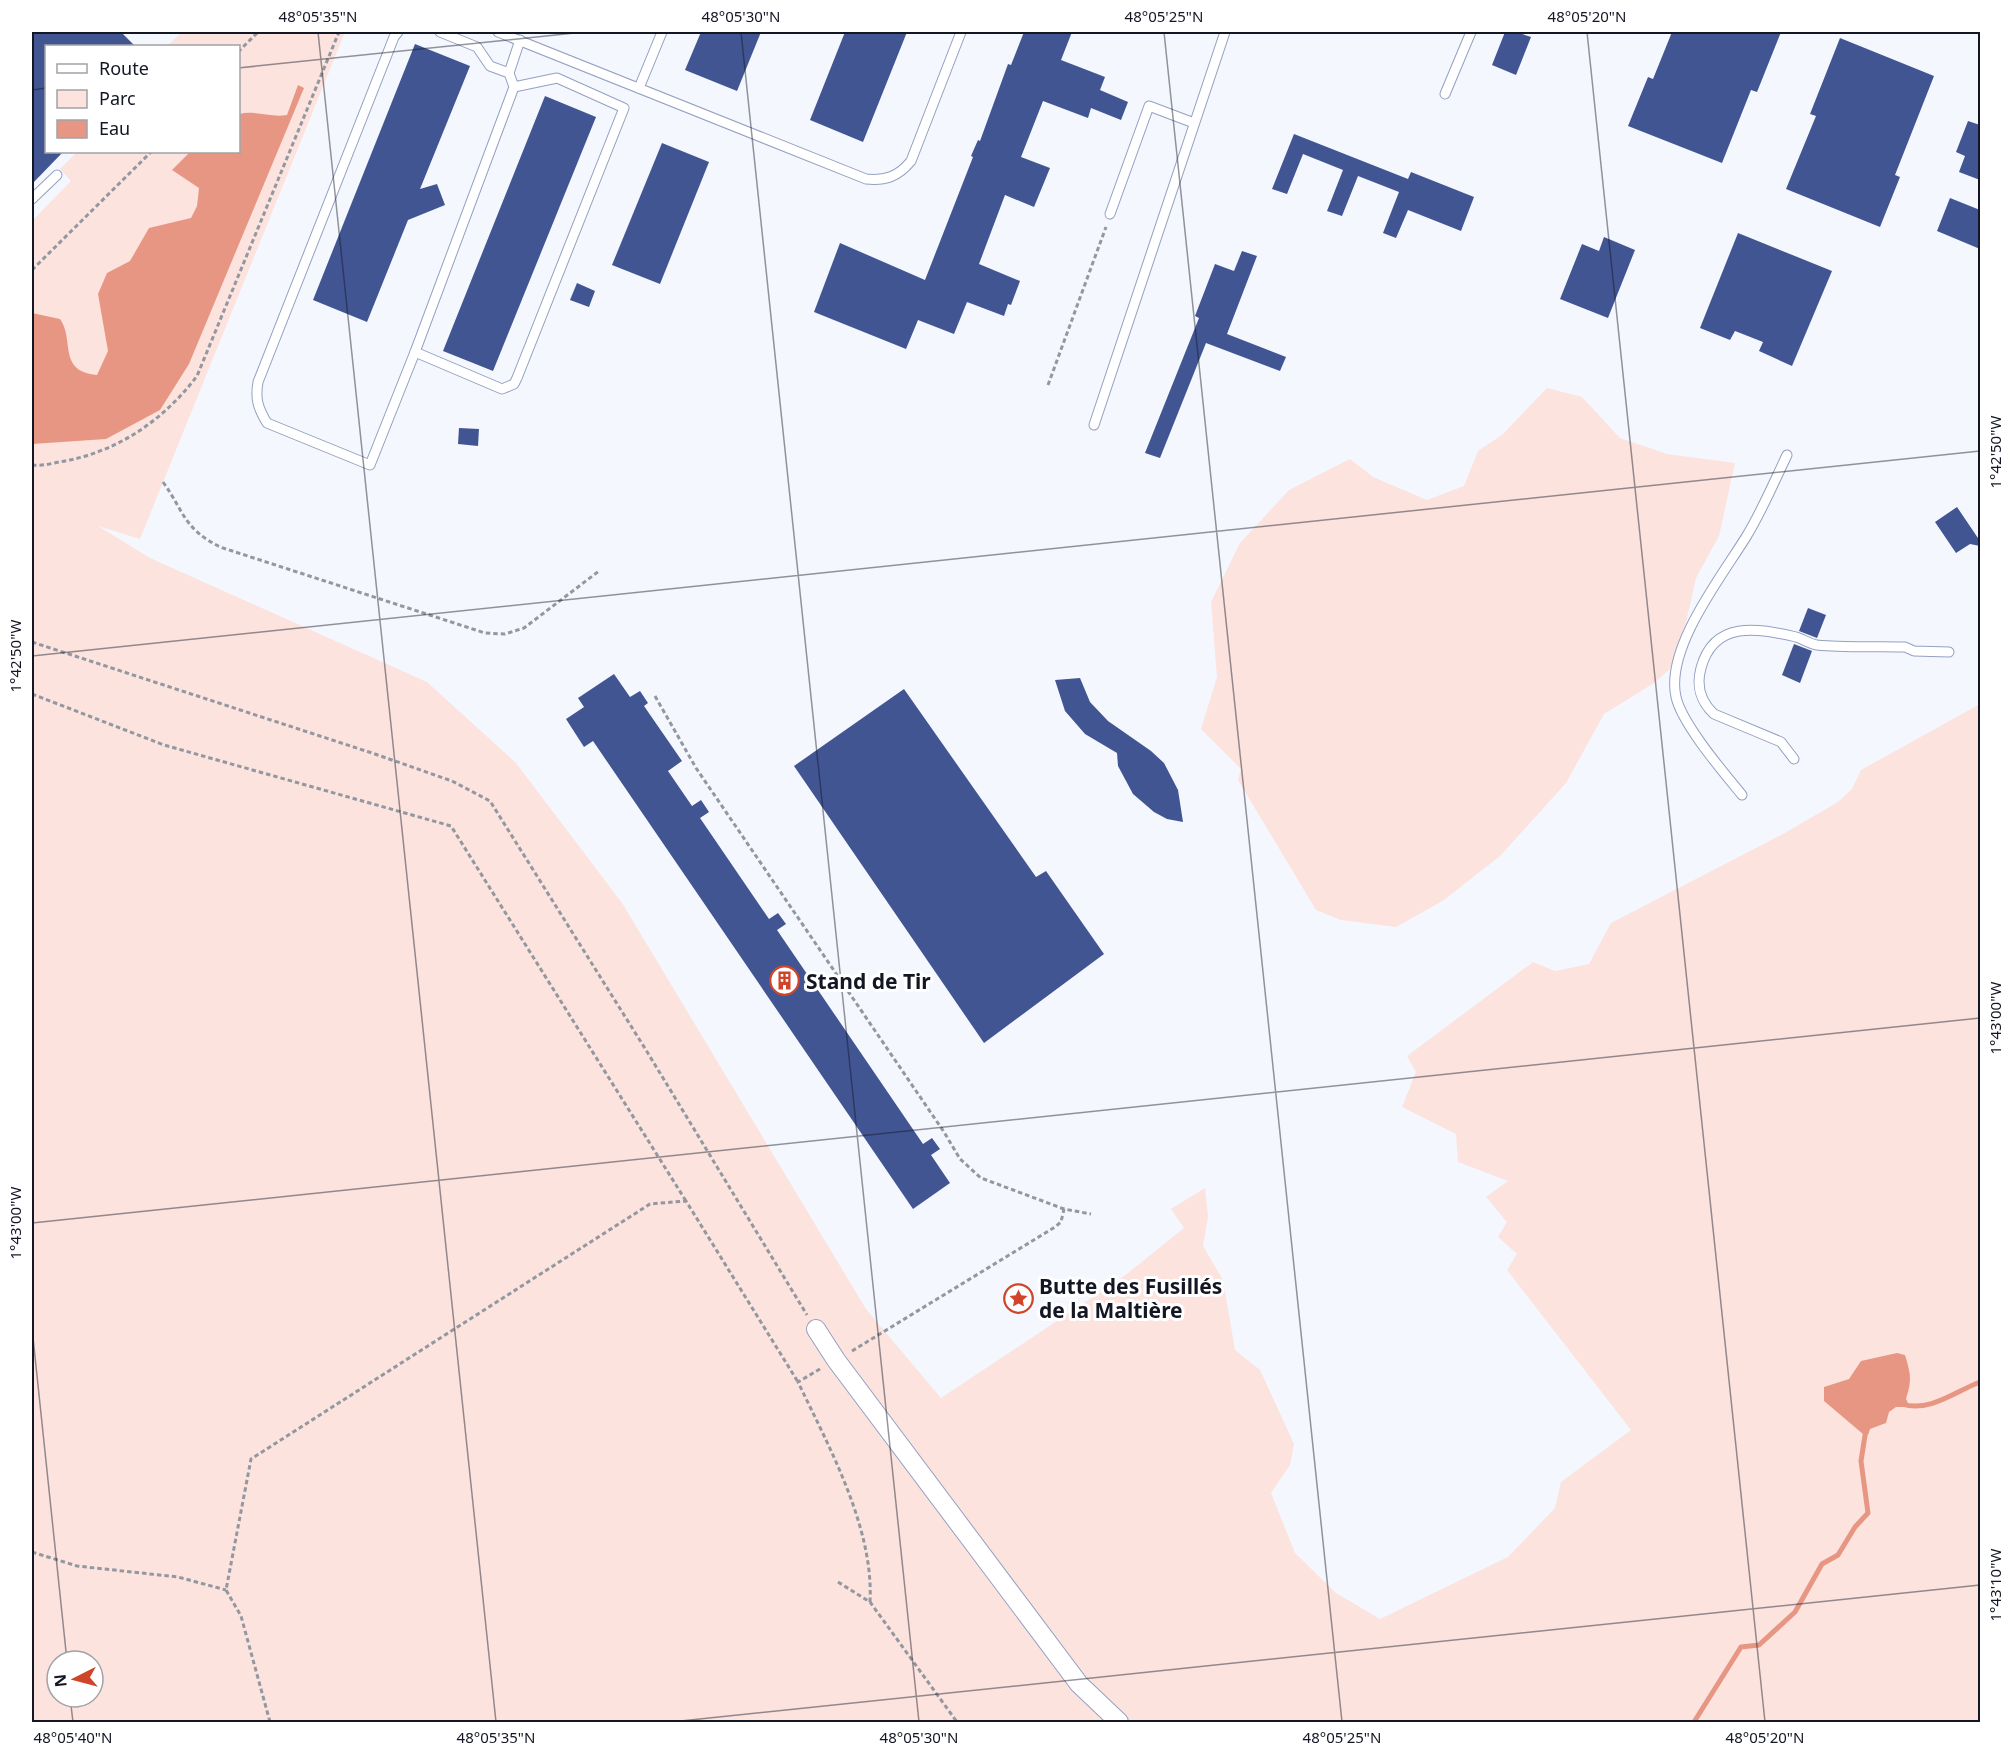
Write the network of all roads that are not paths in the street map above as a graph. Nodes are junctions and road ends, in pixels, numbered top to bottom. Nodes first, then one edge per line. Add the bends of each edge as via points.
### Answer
1 (398, 32) edge
2 (440, 32) edge
3 (498, 32) edge
4 (662, 32) edge
5 (961, 32) edge
6 (1225, 32) edge
7 (1472, 32) edge
8 (520, 40) junction
9 (509, 73) junction
10 (514, 87) junction
11 (639, 88) junction
12 (1445, 94) dead end
13 (1194, 123) junction
14 (57, 175) dead end
15 (32, 199) edge
16 (1110, 214) road end
17 (415, 352) junction
18 (1094, 425) dead end
19 (1787, 455) dead end
20 (1949, 652) dead end
21 (1794, 759) dead end
22 (1742, 795) dead end
23 (816, 1329) road end
24 (1119, 1722) edge

1 - 17 lane via 258,382 258,409 267,423 370,465
2 - 9 lane via 477,47 490,66
3 - 8 lane
4 - 11 lane
5 - 11 lane via 911,162 886,179 866,179
6 - 13 lane
7 - 12 lane
8 - 9 lane
8 - 11 lane
9 - 10 lane
10 - 17 lane
10 - 17 lane via 556,78 624,108 514,384 508,388 495,387
13 - 16 lane via 1149,106
13 - 18 lane
14 - 15 lane
19 - 22 lane via 1746,536 1708,592 1674,677 1676,698 1685,716
20 - 21 lane via 1815,645 1748,629 1721,635 1710,648 1699,674 1698,685 1707,707 1714,714 1781,742
23 - 24 street via 1079,1684

